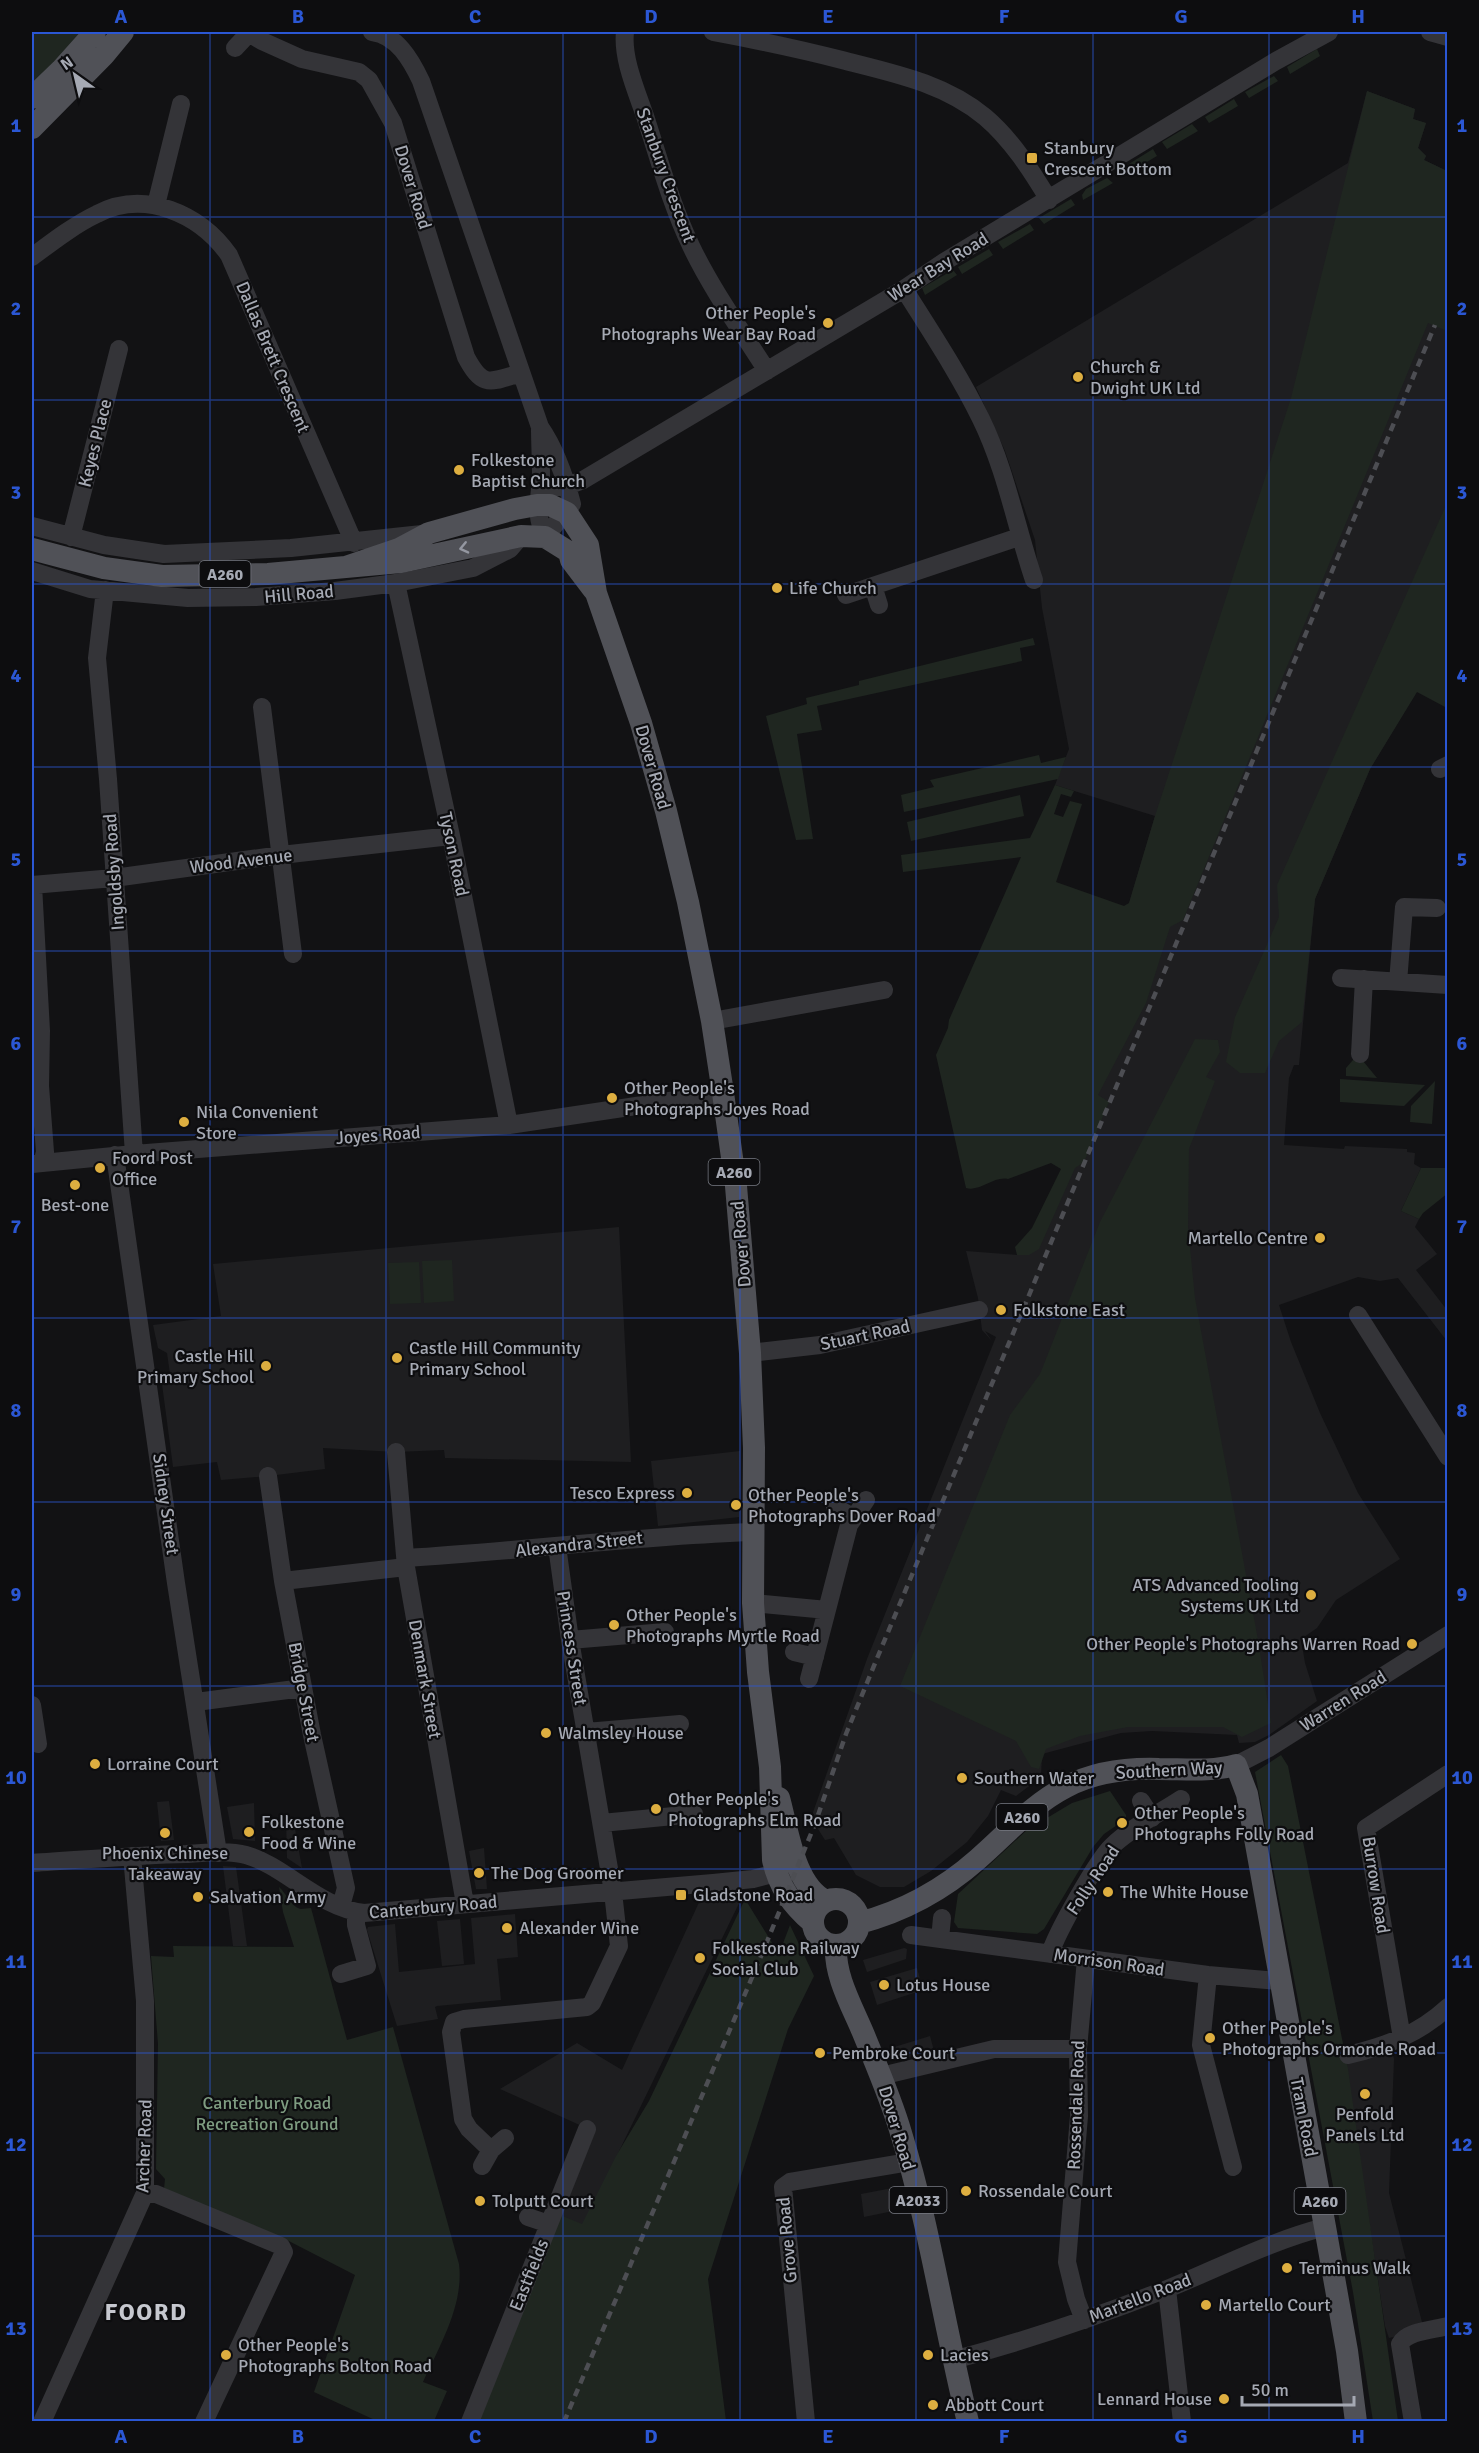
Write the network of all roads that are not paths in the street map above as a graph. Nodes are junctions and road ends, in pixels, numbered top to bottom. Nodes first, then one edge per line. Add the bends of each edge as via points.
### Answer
1 (95, 32) edge
2 (123, 32) edge
3 (248, 32) edge
4 (372, 32) edge
5 (625, 32) edge
6 (713, 32) edge
7 (1329, 32) edge
8 (1430, 32) edge
9 (1310, 36) edge
10 (1448, 37) edge
11 (399, 39) edge
12 (235, 48) dead end
13 (32, 98) edge
14 (181, 104) dead end
15 (32, 128) edge
16 (1049, 200) junction
17 (156, 205) junction
18 (32, 257) edge
19 (904, 289) junction
20 (119, 349) dead end
21 (767, 371) junction
22 (521, 373) junction
23 (540, 427) junction
24 (567, 486) junction
25 (539, 497) junction
26 (567, 513) junction
27 (32, 526) edge
28 (429, 533) junction
29 (521, 536) junction
30 (71, 537) junction
31 (546, 537) junction
32 (1019, 537) junction
33 (354, 543) junction
34 (32, 549) edge
35 (346, 567) junction
36 (104, 568) junction
37 (32, 571) edge
38 (1034, 580) dead end
39 (396, 583) junction
40 (873, 586) junction
41 (596, 593) junction
42 (846, 595) dead end
43 (879, 605) dead end
44 (262, 707) dead end
45 (451, 836) junction
46 (282, 855) junction
47 (114, 878) junction
48 (32, 885) edge
49 (1437, 908) dead end
50 (293, 954) dead end
51 (1341, 978) dead end
52 (1364, 980) junction
53 (1398, 982) junction
54 (1448, 986) edge
55 (884, 990) dead end
56 (712, 1021) junction
57 (1360, 1054) dead end
58 (723, 1094) junction
59 (509, 1125) junction
60 (134, 1154) junction
61 (115, 1155) junction
62 (37, 1163) edge
63 (979, 1310) dead end
64 (1358, 1315) dead end
65 (750, 1353) junction
66 (396, 1452) dead end
67 (1448, 1456) edge
68 (268, 1476) dead end
69 (866, 1500) dead end
70 (835, 1507) dead end
71 (853, 1517) junction
72 (752, 1532) junction
73 (557, 1546) junction
74 (407, 1563) junction
75 (283, 1581) junction
76 (753, 1603) junction
77 (827, 1610) junction
78 (665, 1632) dead end
79 (1448, 1635) edge
80 (570, 1641) junction
81 (794, 1652) dead end
82 (814, 1657) junction
83 (808, 1679) dead end
84 (303, 1688) junction
85 (196, 1702) junction
86 (32, 1705) edge
87 (680, 1724) dead end
88 (586, 1732) junction
89 (38, 1744) dead end
90 (1236, 1765) junction
91 (770, 1767) junction
92 (1207, 1770) junction
93 (1448, 1774) edge
94 (1181, 1799) dead end
95 (1141, 1802) dead end
96 (1249, 1812) junction
97 (694, 1814) dead end
98 (1152, 1818) junction
99 (602, 1823) junction
100 (218, 1853) junction
101 (132, 1856) junction
102 (32, 1863) edge
103 (776, 1873) junction
104 (613, 1892) junction
105 (826, 1901) junction
106 (465, 1904) junction
107 (349, 1909) junction
108 (942, 1918) dead end
109 (813, 1923) junction
110 (859, 1923) junction
111 (910, 1935) dead end
112 (940, 1939) junction
113 (836, 1945) junction
114 (1050, 1954) junction
115 (1086, 1959) junction
116 (341, 1974) dead end
117 (1208, 1975) junction
118 (1279, 1981) junction
119 (1448, 2007) edge
120 (1402, 2038) junction
121 (1078, 2049) junction
122 (1348, 2055) dead end
123 (881, 2076) junction
124 (587, 2128) dead end
125 (506, 2138) dead end
126 (909, 2162) junction
127 (1233, 2167) dead end
128 (145, 2193) junction
129 (528, 2217) dead end
130 (549, 2224) junction
131 (1325, 2227) junction
132 (1167, 2289) junction
133 (1084, 2320) junction
134 (1448, 2326) edge
135 (952, 2360) junction
136 (44, 2418) edge
137 (204, 2421) edge
138 (470, 2421) edge
139 (806, 2421) edge
140 (968, 2421) edge
141 (1182, 2421) edge
142 (1356, 2421) edge
143 (1413, 2421) edge

1 - 13 main road
2 - 15 main road
3 - 12 street, Dover Road
3 - 22 street, Dover Road via 302,59 359,72 369,80 393,123 466,357 479,378 494,381
4 - 11 street
5 - 21 street, Stanbury Crescent via 636,90 690,245
6 - 16 street via 917,78 949,93 984,116 1004,136
7 - 9 street, Wear Bay Road
8 - 10 street
9 - 16 street, Wear Bay Road
11 - 22 street via 421,81
14 - 17 street
16 - 19 street, Wear Bay Road
17 - 18 street, Dallas Brett Crescent via 126,204 98,213
17 - 33 street, Dallas Brett Crescent via 190,217 215,237 229,255
19 - 21 street, Wear Bay Road
19 - 32 street via 982,421
20 - 30 street, Keyes Place
21 - 24 street, Wear Bay Road via 625,457
22 - 23 street
23 - 24 street via 552,444
23 - 25 street
24 - 25 street, Wear Bay Road
24 - 26 street via 572,504
25 - 26 main road, A260
25 - 28 main road, A260 via 515,509
25 - 31 street via 538,522
26 - 31 street
26 - 41 main road, A260 via 588,545
27 - 30 street, Hill Road
28 - 33 street, Hill Road
28 - 35 main road, A260 via 399,549
29 - 31 main road, A260
29 -> 35 main road, A260 via 401,562
29 - 39 street, Hill Road via 510,549 473,568
30 - 36 street, Hill Road
31 - 41 main road, A260 via 569,552
32 - 38 street
32 - 40 street
33 - 36 street, Hill Road via 164,554
34 - 36 main road, A260
35 - 36 main road, A260 via 268,574 162,576
36 - 37 street, Hill Road via 90,589
36 - 39 street, Hill Road via 188,598 256,597
36 - 47 street, Ingoldsby Road via 97,658
39 - 45 street, Tyson Road
40 - 42 street
40 - 43 street
41 - 56 main road, Dover Road / A260 via 641,723 666,811
44 - 46 street
45 - 46 street, Wood Avenue
45 - 59 street, Tyson Road
46 - 47 street, Wood Avenue
46 - 50 street
47 - 48 street, Wood Avenue
47 - 60 street, Ingoldsby Road
48 - 62 street via 45,1152
49 - 53 street via 1404,906
51 - 52 street
52 - 53 street
52 - 57 street
53 - 54 street
55 - 56 street
56 - 58 main road, Dover Road / A260
58 - 59 street, Joyes Road
58 - 65 main road, Dover Road / A260 via 736,1186
59 - 60 street, Joyes Road
60 - 61 street, Joyes Road
61 - 62 street, Joyes Road
61 - 85 street, Sidney Street
63 - 65 street, Stuart Road via 820,1345
64 - 67 street
65 - 72 main road, Dover Road / A260
66 - 74 street, Denmark Street
68 - 75 street, Bridge Street
69 - 71 street
70 - 71 street
71 - 77 street
72 - 73 street, Alexandra Street
72 - 76 main road, Dover Road / A260
73 - 74 street, Alexandra Street
73 - 80 street, Princess Street
74 - 75 street, Alexandra Street
74 - 106 street, Denmark Street
75 - 84 street, Bridge Street
76 - 77 street
76 - 91 main road, Dover Road / A260
77 - 82 street
78 - 80 street
79 - 90 street, Warren Road via 1261,1754
80 - 88 street, Princess Street
81 - 82 street
82 - 83 street
84 - 85 street
84 - 107 street, Bridge Street
85 - 100 street, Sidney Street
86 - 89 street
87 - 88 street
88 - 99 street, Princess Street
90 - 92 main road, Southern Way / A260
90 - 96 main road, Tram Road / A260
91 - 103 main road, Dover Road / A260
91 - 105 main road, Dover Road / A260 via 804,1881
92 - 96 main road, Tram Road / A260 via 1230,1787
92 - 110 main road, Southern Way / A260 via 1125,1770 1068,1786 1040,1802 979,1858 930,1895
93 - 120 street, Burrow Road via 1366,1828
94 - 98 street, Folly Road
95 - 98 street
96 - 118 main road, Tram Road / A260
97 - 99 street
98 - 114 street, Folly Road via 1110,1848
99 - 104 street, Princess Street
100 - 101 street, Canterbury Road
100 - 107 street, Canterbury Road via 258,1860 322,1898
101 - 102 street, Canterbury Road
101 - 128 street, Archer Road via 145,2001
103 - 104 street, Canterbury Road
103 - 109 main road, Dover Road / A260 via 796,1908
104 - 106 street, Canterbury Road
104 - 125 street via 619,1946 592,2003 587,2007 454,2022 451,2032 463,2119 487,2158
105 - 109 main road via 817,1910
105 - 110 main road via 849,1903 855,1908
106 - 107 street, Canterbury Road via 370,1913
107 - 116 street, Bridge Street via 366,1966
108 - 112 street
109 - 113 main road via 823,1941
110 - 113 main road via 855,1936
111 - 112 street, Morrison Road
112 - 114 street, Morrison Road
113 - 123 main road, Dover Road / A2033 via 841,1978
114 - 115 street, Morrison Road
115 - 117 street, Morrison Road
115 - 121 street, Rossendale Road
117 - 118 street, Morrison Road
117 - 127 street via 1201,2045
118 - 131 main road, Tram Road / A260
119 - 120 street
120 - 122 street
121 - 123 street via 994,2049
121 - 133 street, Rossendale Road via 1079,2116 1067,2262
123 - 126 main road, Dover Road / A2033
124 - 130 street, Eastfields
126 - 135 main road, Dover Road / A2033
126 - 139 street, Grove Road via 790,2182 783,2187
128 - 136 street, Archer Road
128 - 137 street via 241,2229 281,2246 284,2252
129 - 130 street
130 - 138 street, Eastfields
131 - 132 street, Martello Road via 1300,2233
131 - 142 main road, Tram Road / A260
132 - 133 street, Martello Road
132 - 141 street
133 - 135 street, Martello Road
134 - 143 street via 1403,2338 1400,2344
135 - 140 main road, Dover Road / A2033

